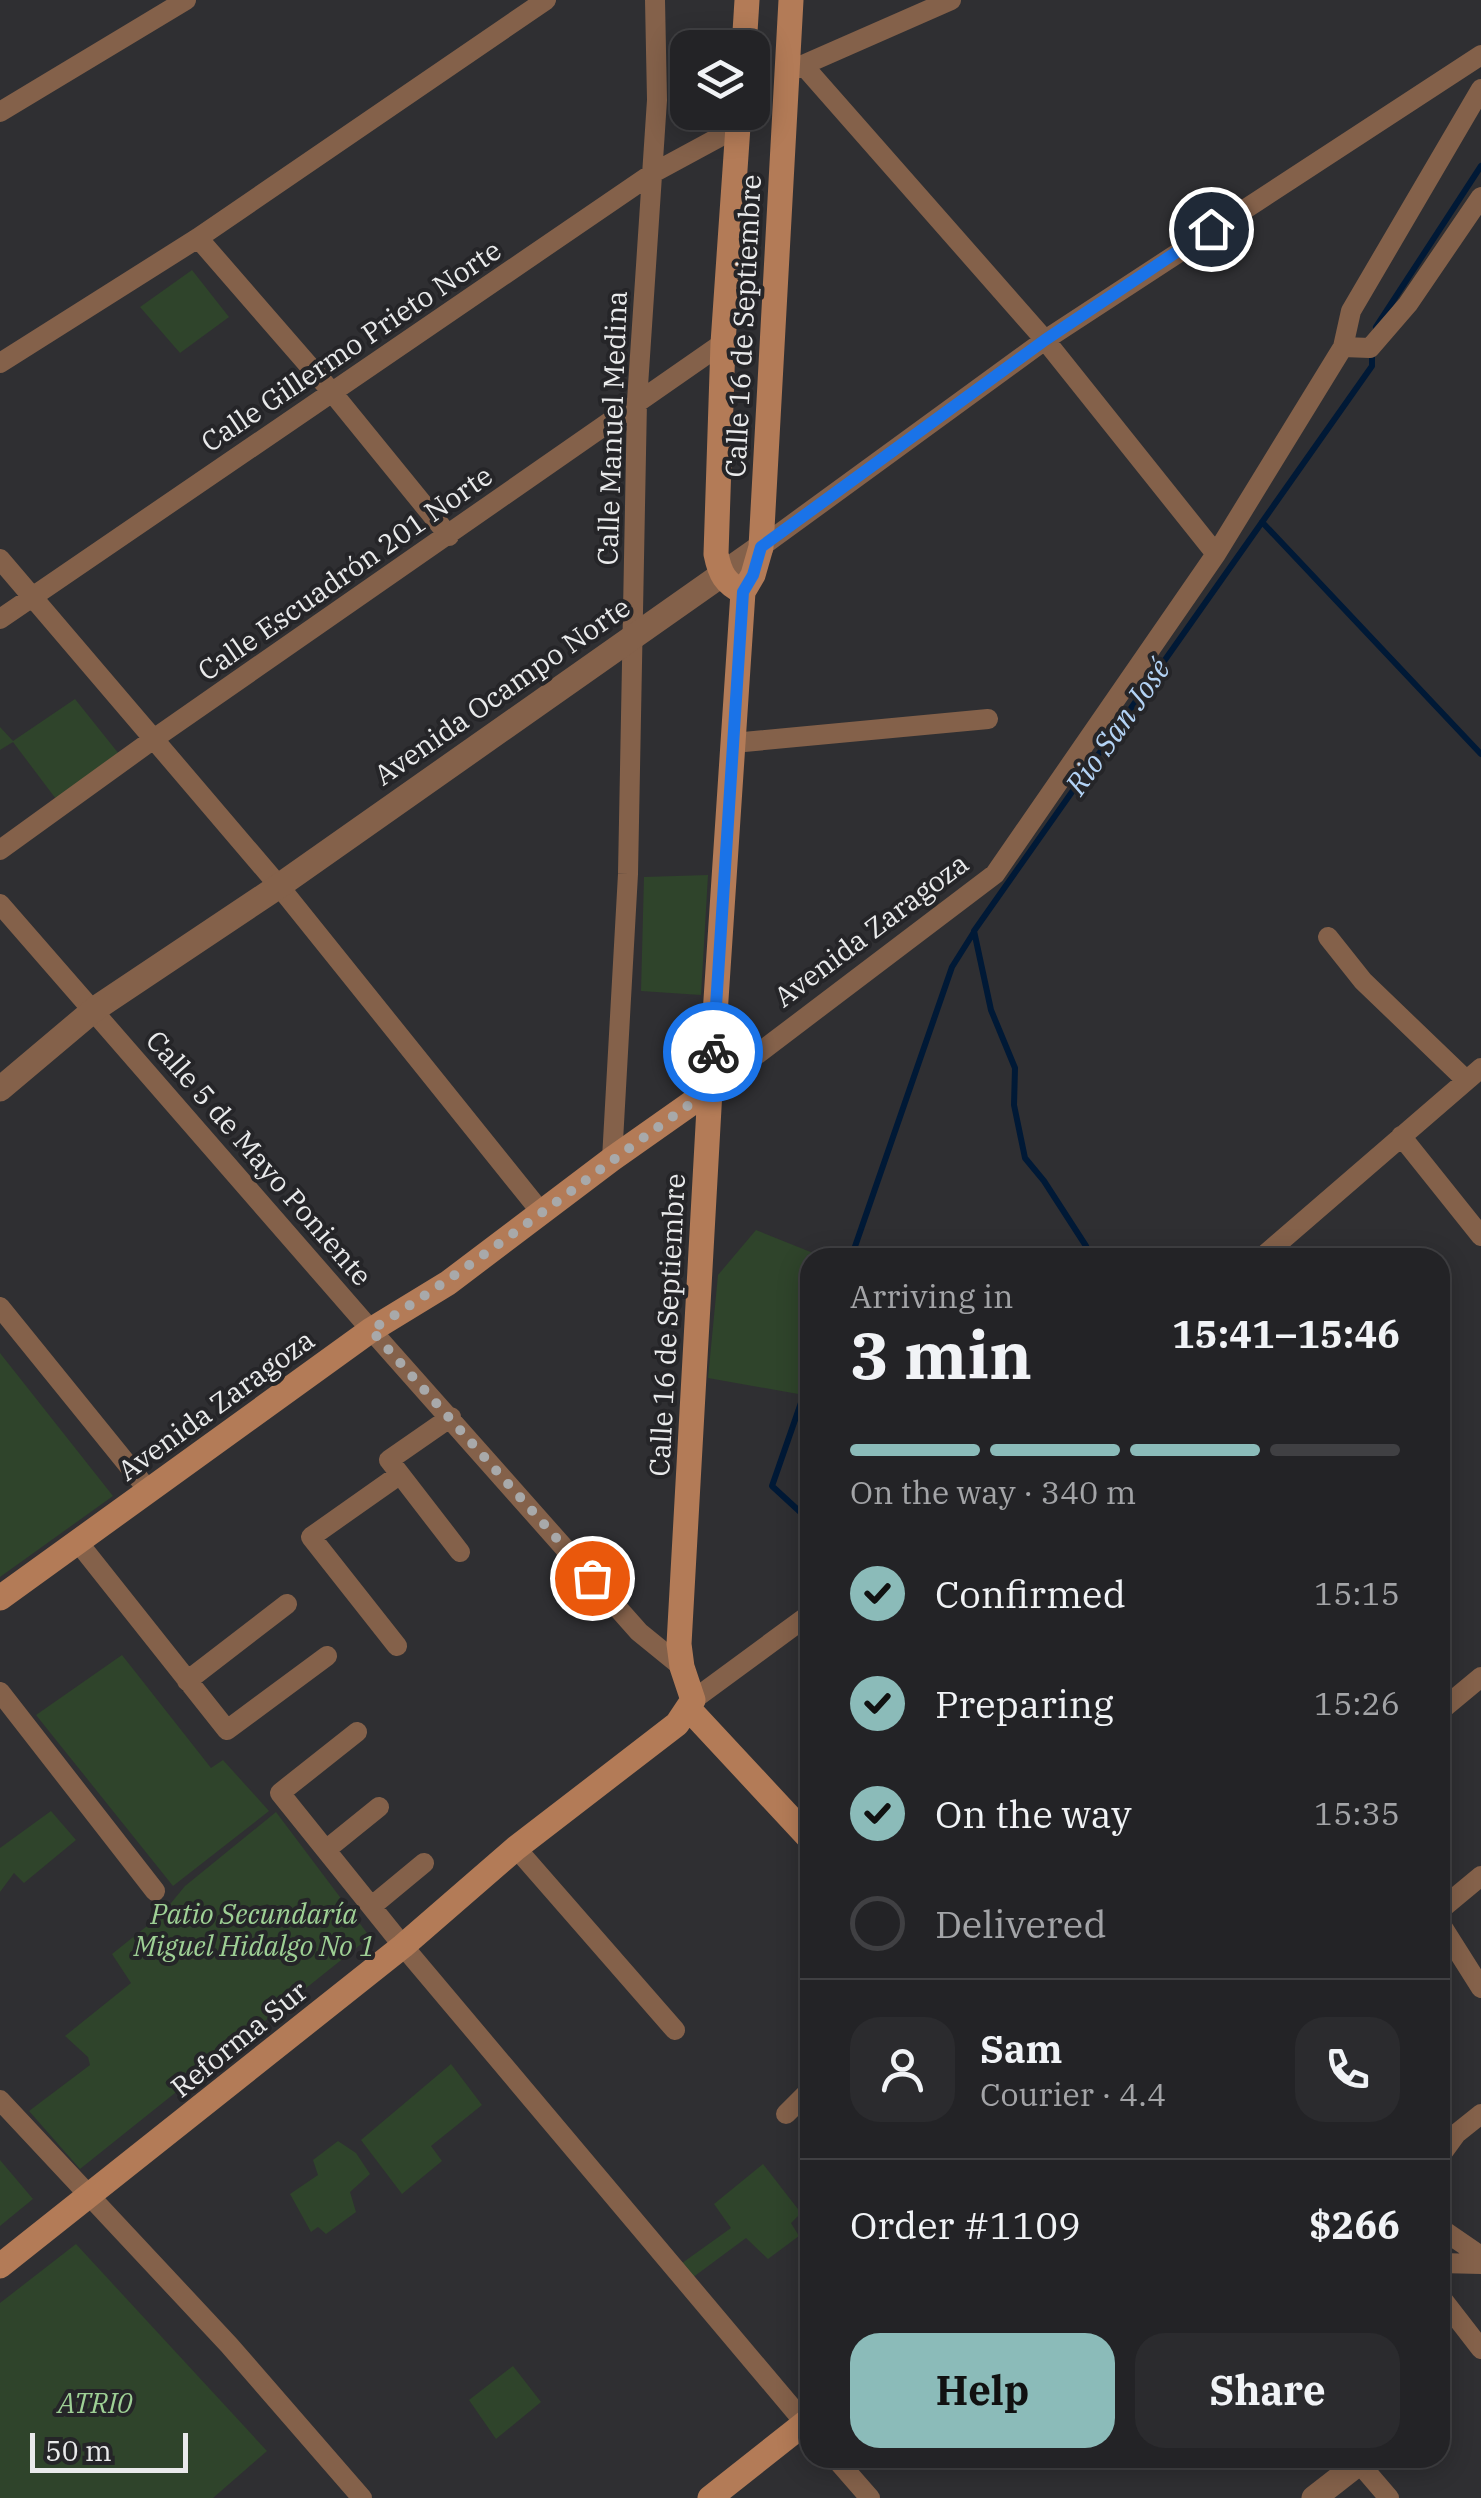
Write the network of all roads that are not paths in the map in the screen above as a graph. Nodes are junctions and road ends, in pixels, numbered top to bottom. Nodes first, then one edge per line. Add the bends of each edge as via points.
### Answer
1 (186, 0) edge
2 (546, 0) edge
3 (654, 0) edge
4 (747, 0) edge
5 (791, 0) edge
6 (950, 0) edge
7 (745, 30) edge
8 (1481, 55) edge
9 (795, 68) junction
10 (1481, 89) edge
11 (0, 112) edge
12 (723, 130) edge
13 (738, 130) edge
14 (654, 173) junction
15 (1481, 198) edge
16 (198, 238) junction
17 (1045, 340) junction
18 (723, 343) junction
19 (1343, 347) junction
20 (0, 363) edge
21 (331, 391) junction
22 (637, 401) junction
23 (449, 536) junction
24 (761, 547) junction
25 (1216, 554) junction
26 (0, 559) edge
27 (720, 574) junction
28 (743, 592) junction
29 (33, 597) junction
30 (0, 619) edge
31 (633, 635) junction
32 (988, 719) dead end
33 (155, 738) junction
34 (733, 743) junction
35 (0, 850) edge
36 (279, 886) junction
37 (0, 904) edge
38 (1328, 938) dead end
39 (95, 1009) junction
40 (1473, 1074) edge
41 (0, 1089) edge
42 (710, 1090) junction
43 (1401, 1136) junction
44 (612, 1159) junction
45 (541, 1212) junction
46 (1481, 1236) edge
47 (1272, 1248) edge
48 (0, 1307) edge
49 (371, 1330) junction
50 (451, 1417) junction
51 (399, 1475) junction
52 (148, 1491) junction
53 (78, 1541) junction
54 (460, 1552) dead end
55 (0, 1598) edge
56 (287, 1604) dead end
57 (800, 1622) edge
58 (397, 1646) dead end
59 (327, 1656) dead end
60 (682, 1667) junction
61 (1481, 1678) edge
62 (186, 1681) junction
63 (0, 1692) edge
64 (1450, 1703) edge
65 (691, 1705) junction
66 (357, 1732) dead end
67 (379, 1807) dead end
68 (800, 1828) edge
69 (516, 1848) junction
70 (326, 1849) junction
71 (424, 1863) dead end
72 (1481, 1876) edge
73 (155, 1891) dead end
74 (1450, 1902) edge
75 (372, 1906) junction
76 (1450, 1938) edge
77 (404, 1946) junction
78 (1481, 1988) edge
79 (674, 2030) dead end
80 (0, 2100) edge
81 (800, 2100) edge
82 (786, 2114) dead end
83 (1481, 2114) edge
84 (1450, 2142) edge
85 (89, 2194) junction
86 (1450, 2236) edge
87 (1481, 2260) edge
88 (1450, 2262) edge
89 (0, 2266) edge
90 (1450, 2309) edge
91 (1481, 2349) edge
92 (800, 2415) edge
93 (800, 2430) edge
94 (844, 2468) edge
95 (1348, 2468) edge
96 (1364, 2468) edge
97 (362, 2498) edge
98 (710, 2498) edge
99 (870, 2498) edge
100 (1314, 2498) edge
101 (1389, 2498) edge

1 - 11 street
2 - 16 street
3 - 14 street, Calle Manuel Medina
4 - 7 main road
5 - 9 main road, Calle 16 de Septiembre
6 - 9 street
8 - 17 street
9 - 17 street
9 - 24 main road, Calle 16 de Septiembre
10 - 19 street, Avenida Zaragoza via 1351,311
12 - 14 street, Calle Gillermo Prieto Norte
13 - 18 main road, Calle 16 de Septiembre
14 - 21 street, Calle Gillermo Prieto Norte
14 - 22 street, Calle Manuel Medina
15 - 19 street via 1370,348
16 - 20 street
16 - 21 street
17 - 24 street
17 - 25 street
18 - 22 street, Calle Escuadrón 201 Norte
18 - 27 main road, Calle 16 de Septiembre
19 - 25 street, Avenida Zaragoza
21 - 23 street
21 - 29 street, Calle Gillermo Prieto Norte
22 - 23 street, Calle Escuadrón 201 Norte
22 - 31 street, Calle Manuel Medina
23 - 33 street, Calle Escuadrón 201 Norte
24 - 27 street, Avenida Ocampo Norte
24 - 28 main road, Calle 16 de Septiembre
25 - 42 street, Avenida Zaragoza via 994,874
26 - 29 street
27 - 28 main road
27 - 31 street, Avenida Ocampo Norte
28 - 34 main road, Calle 16 de Septiembre
29 - 30 street, Calle Gillermo Prieto Norte
29 - 33 street
31 - 36 street, Avenida Ocampo Norte
31 - 44 street, Calle Manuel Medina
32 - 34 street
33 - 35 street, Calle Escuadrón 201 Norte
33 - 36 street
34 - 42 main road, Calle 16 de Septiembre
36 - 39 street
36 - 45 street
37 - 39 street, Calle 5 de Mayo Poniente
38 - 40 street via 1363,981
39 - 41 street
39 - 49 street, Calle 5 de Mayo Poniente
40 - 43 street
42 - 44 main road, Avenida Zaragoza
42 - 60 main road, Calle 16 de Septiembre
43 - 46 street
43 - 47 street
44 - 45 main road, Avenida Zaragoza
45 - 49 main road, Avenida Zaragoza via 448,1283
48 - 52 street
49 - 50 street, Calle 5 de Mayo Poniente
49 - 52 main road, Avenida Zaragoza
50 - 51 street via 389,1460
50 - 60 street, Calle 5 de Mayo Poniente via 640,1632
51 - 54 street
51 - 58 street via 311,1537
52 - 53 main road, Avenida Zaragoza
53 - 55 main road, Avenida Zaragoza
53 - 62 street
56 - 62 street
57 - 65 street
59 - 62 street via 227,1730
60 - 65 main road, Calle 16 de Septiembre
61 - 64 street
63 - 73 street
65 - 68 main road
65 - 69 main road, Reforma Sur via 677,1724
66 - 70 street via 280,1793
67 - 70 street
69 - 77 main road, Reforma Sur
69 - 79 street
70 - 75 street
71 - 75 street
72 - 74 street
75 - 77 street
76 - 78 street
77 - 85 main road, Reforma Sur
77 - 92 street
80 - 85 street
81 - 82 street
83 - 84 street
85 - 89 main road, Reforma Sur
85 - 97 street
86 - 87 street
87 - 88 street
90 - 91 street
93 - 98 main road
94 - 99 street
95 - 100 street
96 - 101 street

